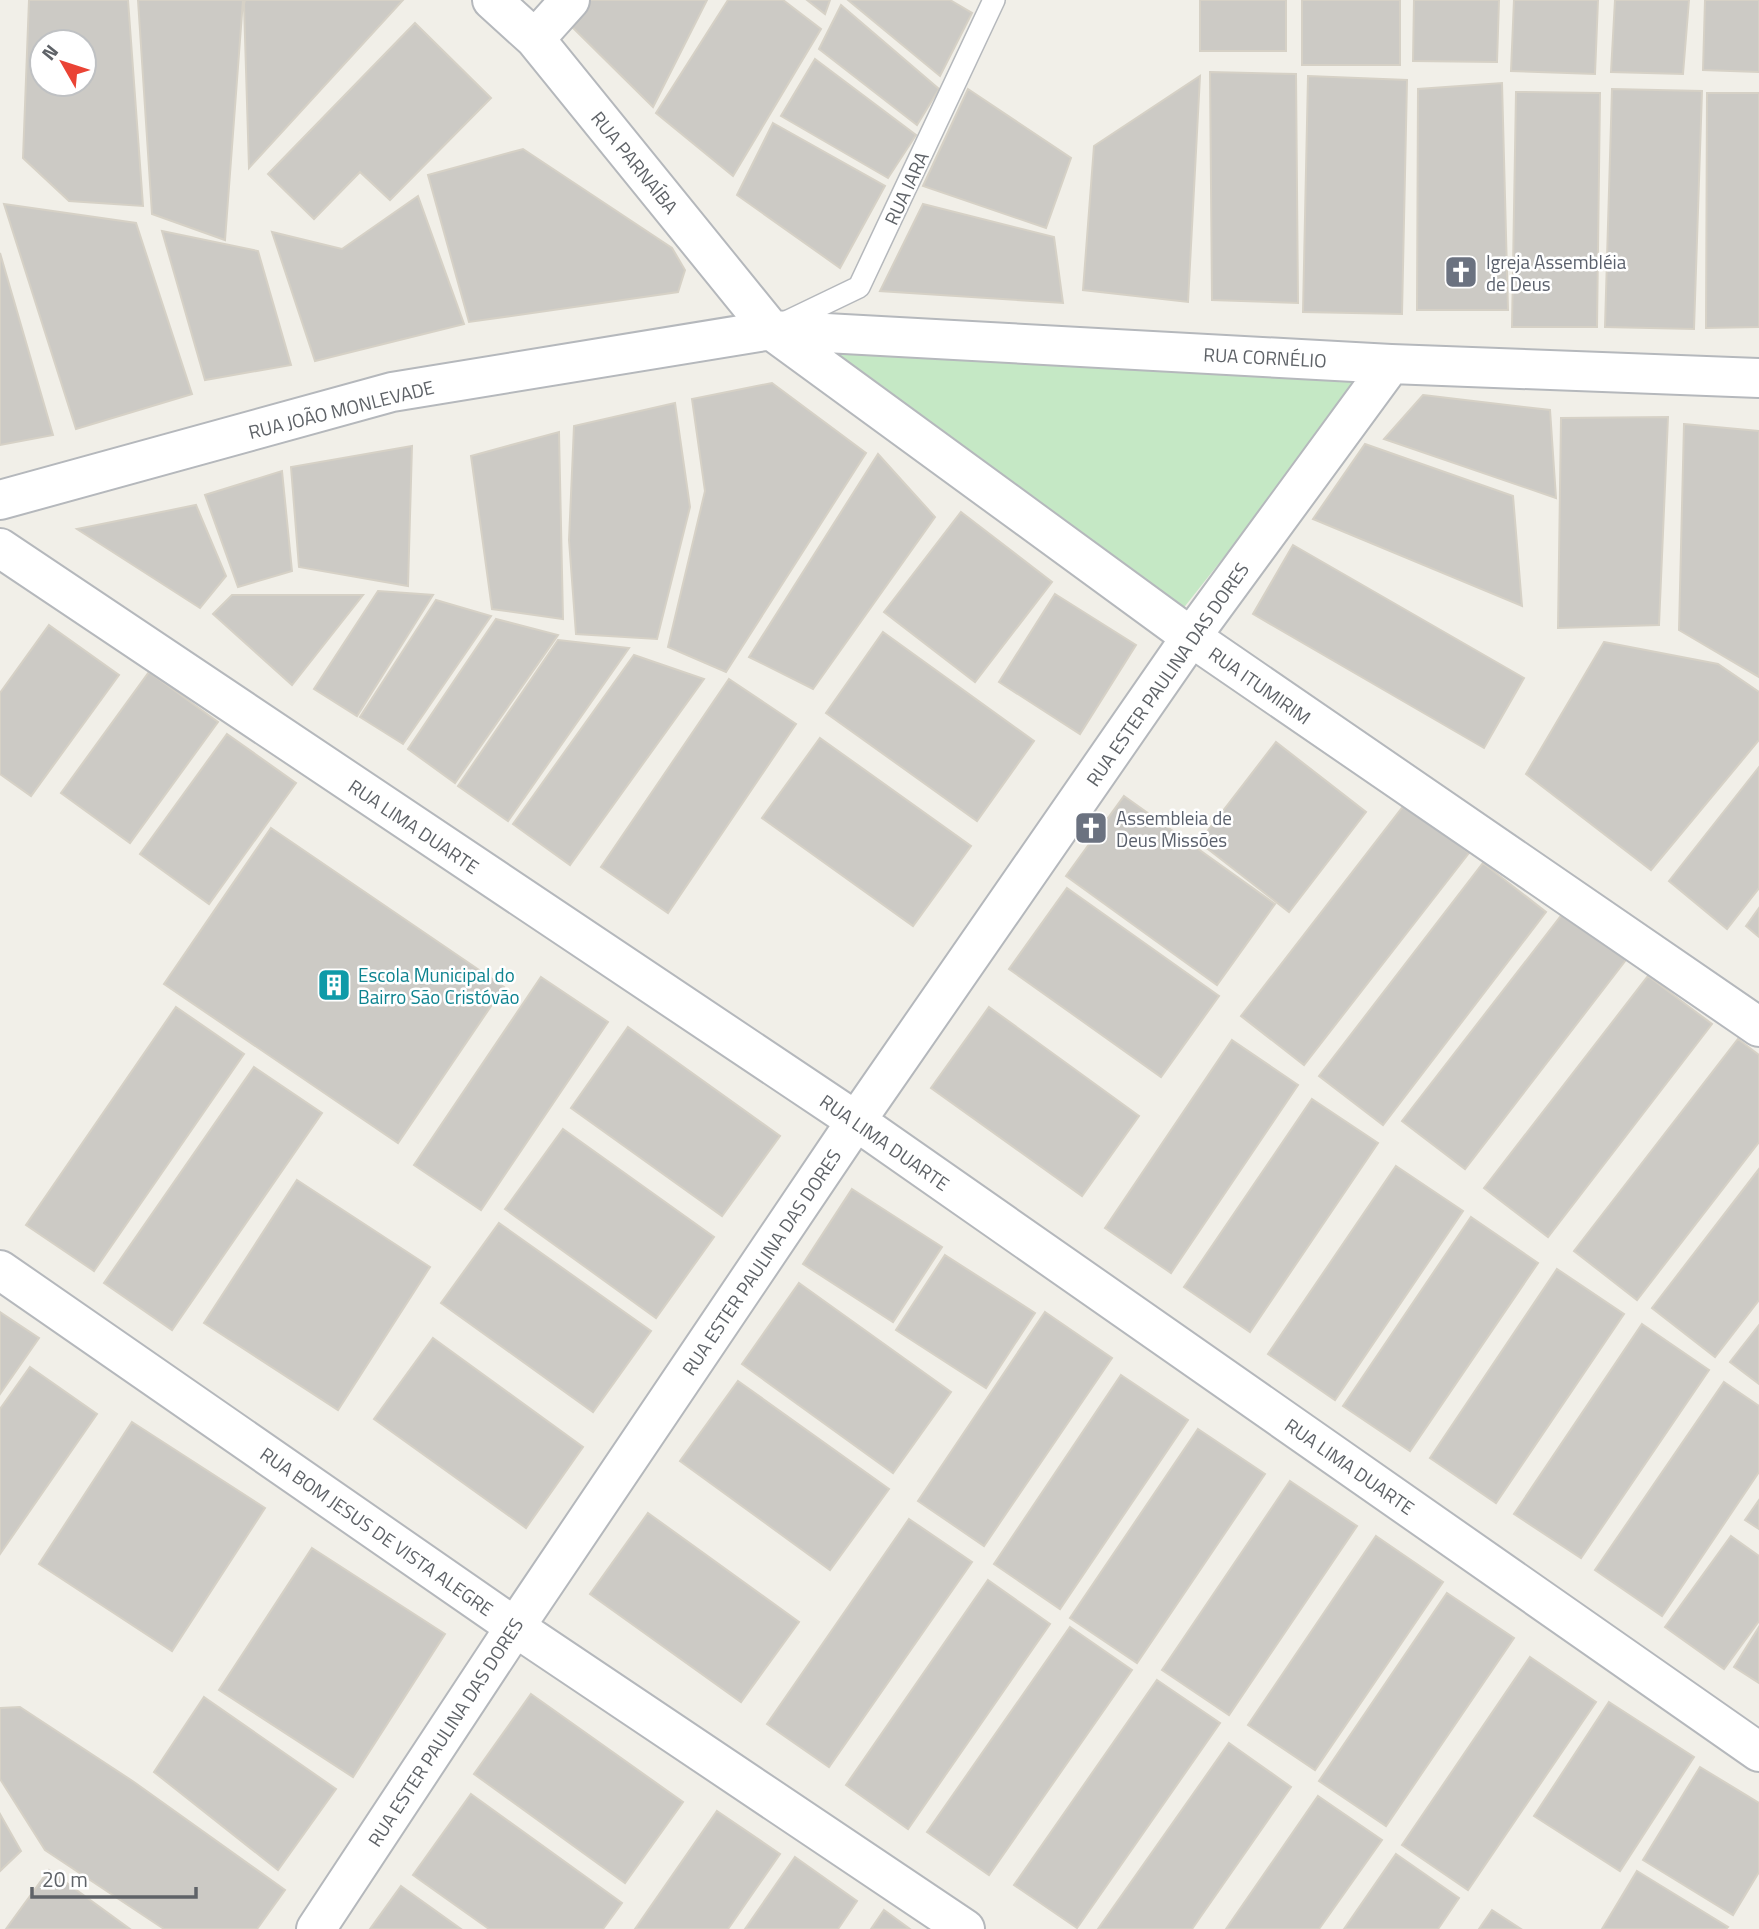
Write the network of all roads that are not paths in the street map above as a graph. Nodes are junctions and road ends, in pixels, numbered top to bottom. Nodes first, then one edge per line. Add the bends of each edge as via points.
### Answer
1 (492, 0) edge
2 (570, 0) edge
3 (993, 0) edge
4 (535, 39) junction
5 (771, 330) junction
6 (1391, 365) junction
7 (1759, 378) edge
8 (0, 500) edge
9 (0, 548) edge
10 (1191, 637) junction
11 (1759, 1027) edge
12 (856, 1121) junction
13 (0, 1270) edge
14 (515, 1627) junction
15 (1759, 1752) edge
16 (316, 1929) edge
17 (965, 1929) edge

1 - 4 street, RUA PARNAÍBA
2 - 4 street
3 - 5 lane, RUA IARA via 859,287
4 - 5 street, RUA PARNAÍBA
5 - 6 street, RUA CORNÉLIO
5 - 8 street, RUA JOÃO MONLEVADE via 392,392
5 - 10 street, RUA ITUMIRIM
6 - 7 street, RUA CORNÉLIO
6 - 10 street, RUA ESTER PAULINA DAS DORES
9 - 12 street, RUA LIMA DUARTE
10 - 11 street, RUA ITUMIRIM
10 - 12 street, RUA ESTER PAULINA DAS DORES
12 - 14 street, RUA ESTER PAULINA DAS DORES
12 - 15 street, RUA LIMA DUARTE
13 - 14 street, RUA BOM JESUS DE VISTA ALEGRE
14 - 16 street, RUA ESTER PAULINA DAS DORES
14 - 17 street, RUA BOM JESUS DE VISTA ALEGRE

